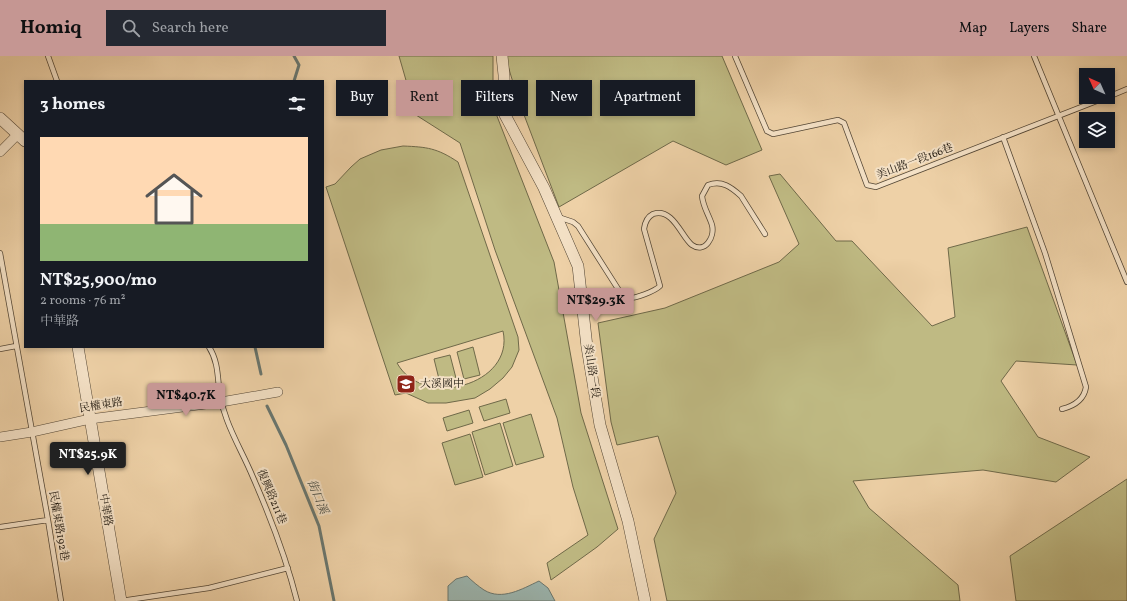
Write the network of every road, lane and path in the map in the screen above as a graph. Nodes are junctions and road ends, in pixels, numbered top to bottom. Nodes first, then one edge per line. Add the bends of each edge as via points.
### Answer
1 (48, 56) edge
2 (502, 56) edge
3 (735, 56) edge
4 (1034, 56) edge
5 (57, 80) edge
6 (1127, 89) edge
7 (1115, 94) edge
8 (1091, 104) edge
9 (1059, 117) junction
10 (0, 118) edge
11 (1003, 137) junction
12 (21, 138) edge
13 (0, 152) edge
14 (557, 216) junction
15 (765, 234) dead end
16 (0, 256) edge
17 (1127, 282) edge
18 (16, 346) junction
19 (78, 348) edge
20 (210, 348) edge
21 (0, 349) edge
22 (278, 392) dead end
23 (221, 402) junction
24 (1062, 409) dead end
25 (90, 419) junction
26 (32, 432) junction
27 (0, 437) edge
28 (48, 520) junction
29 (0, 527) edge
30 (288, 568) junction
31 (60, 601) edge
32 (121, 601) edge
33 (297, 601) edge
34 (645, 601) edge

1 - 5 lane
2 - 14 street, 美山路一段 via 505,115
3 - 11 lane, 美山路一段166巷 via 767,131 773,134 838,120 844,123 867,185 876,187
4 - 9 lane
6 - 7 lane
8 - 9 lane
9 - 11 lane
9 - 17 lane
10 - 12 street
11 - 24 lane via 1045,253 1086,387 1079,401 1071,407
12 - 13 street
14 - 15 lane via 578,226 620,292 628,298 660,286 644,229 645,222 650,216 656,213 663,214 672,220 690,244 696,247 708,244 713,231 702,196 708,186 723,183 741,196
14 - 34 street, 美山路一段 via 578,266 586,348 600,425 628,521
16 - 18 lane, 民權東路192巷
18 - 21 lane
18 - 26 lane, 民權東路192巷
19 - 25 street, 中華路
20 - 23 lane, 復興路211巷 via 218,369
22 - 23 street, 民權東路
23 - 25 street, 民權東路
23 - 30 lane, 復興路211巷 via 275,529
25 - 26 street, 民權東路
25 - 32 street, 中華路
26 - 27 street, 民權東路
26 - 28 lane, 民權東路192巷
28 - 29 lane
28 - 31 lane, 民權東路192巷
30 - 32 lane via 209,588
30 - 33 lane, 復興路211巷

